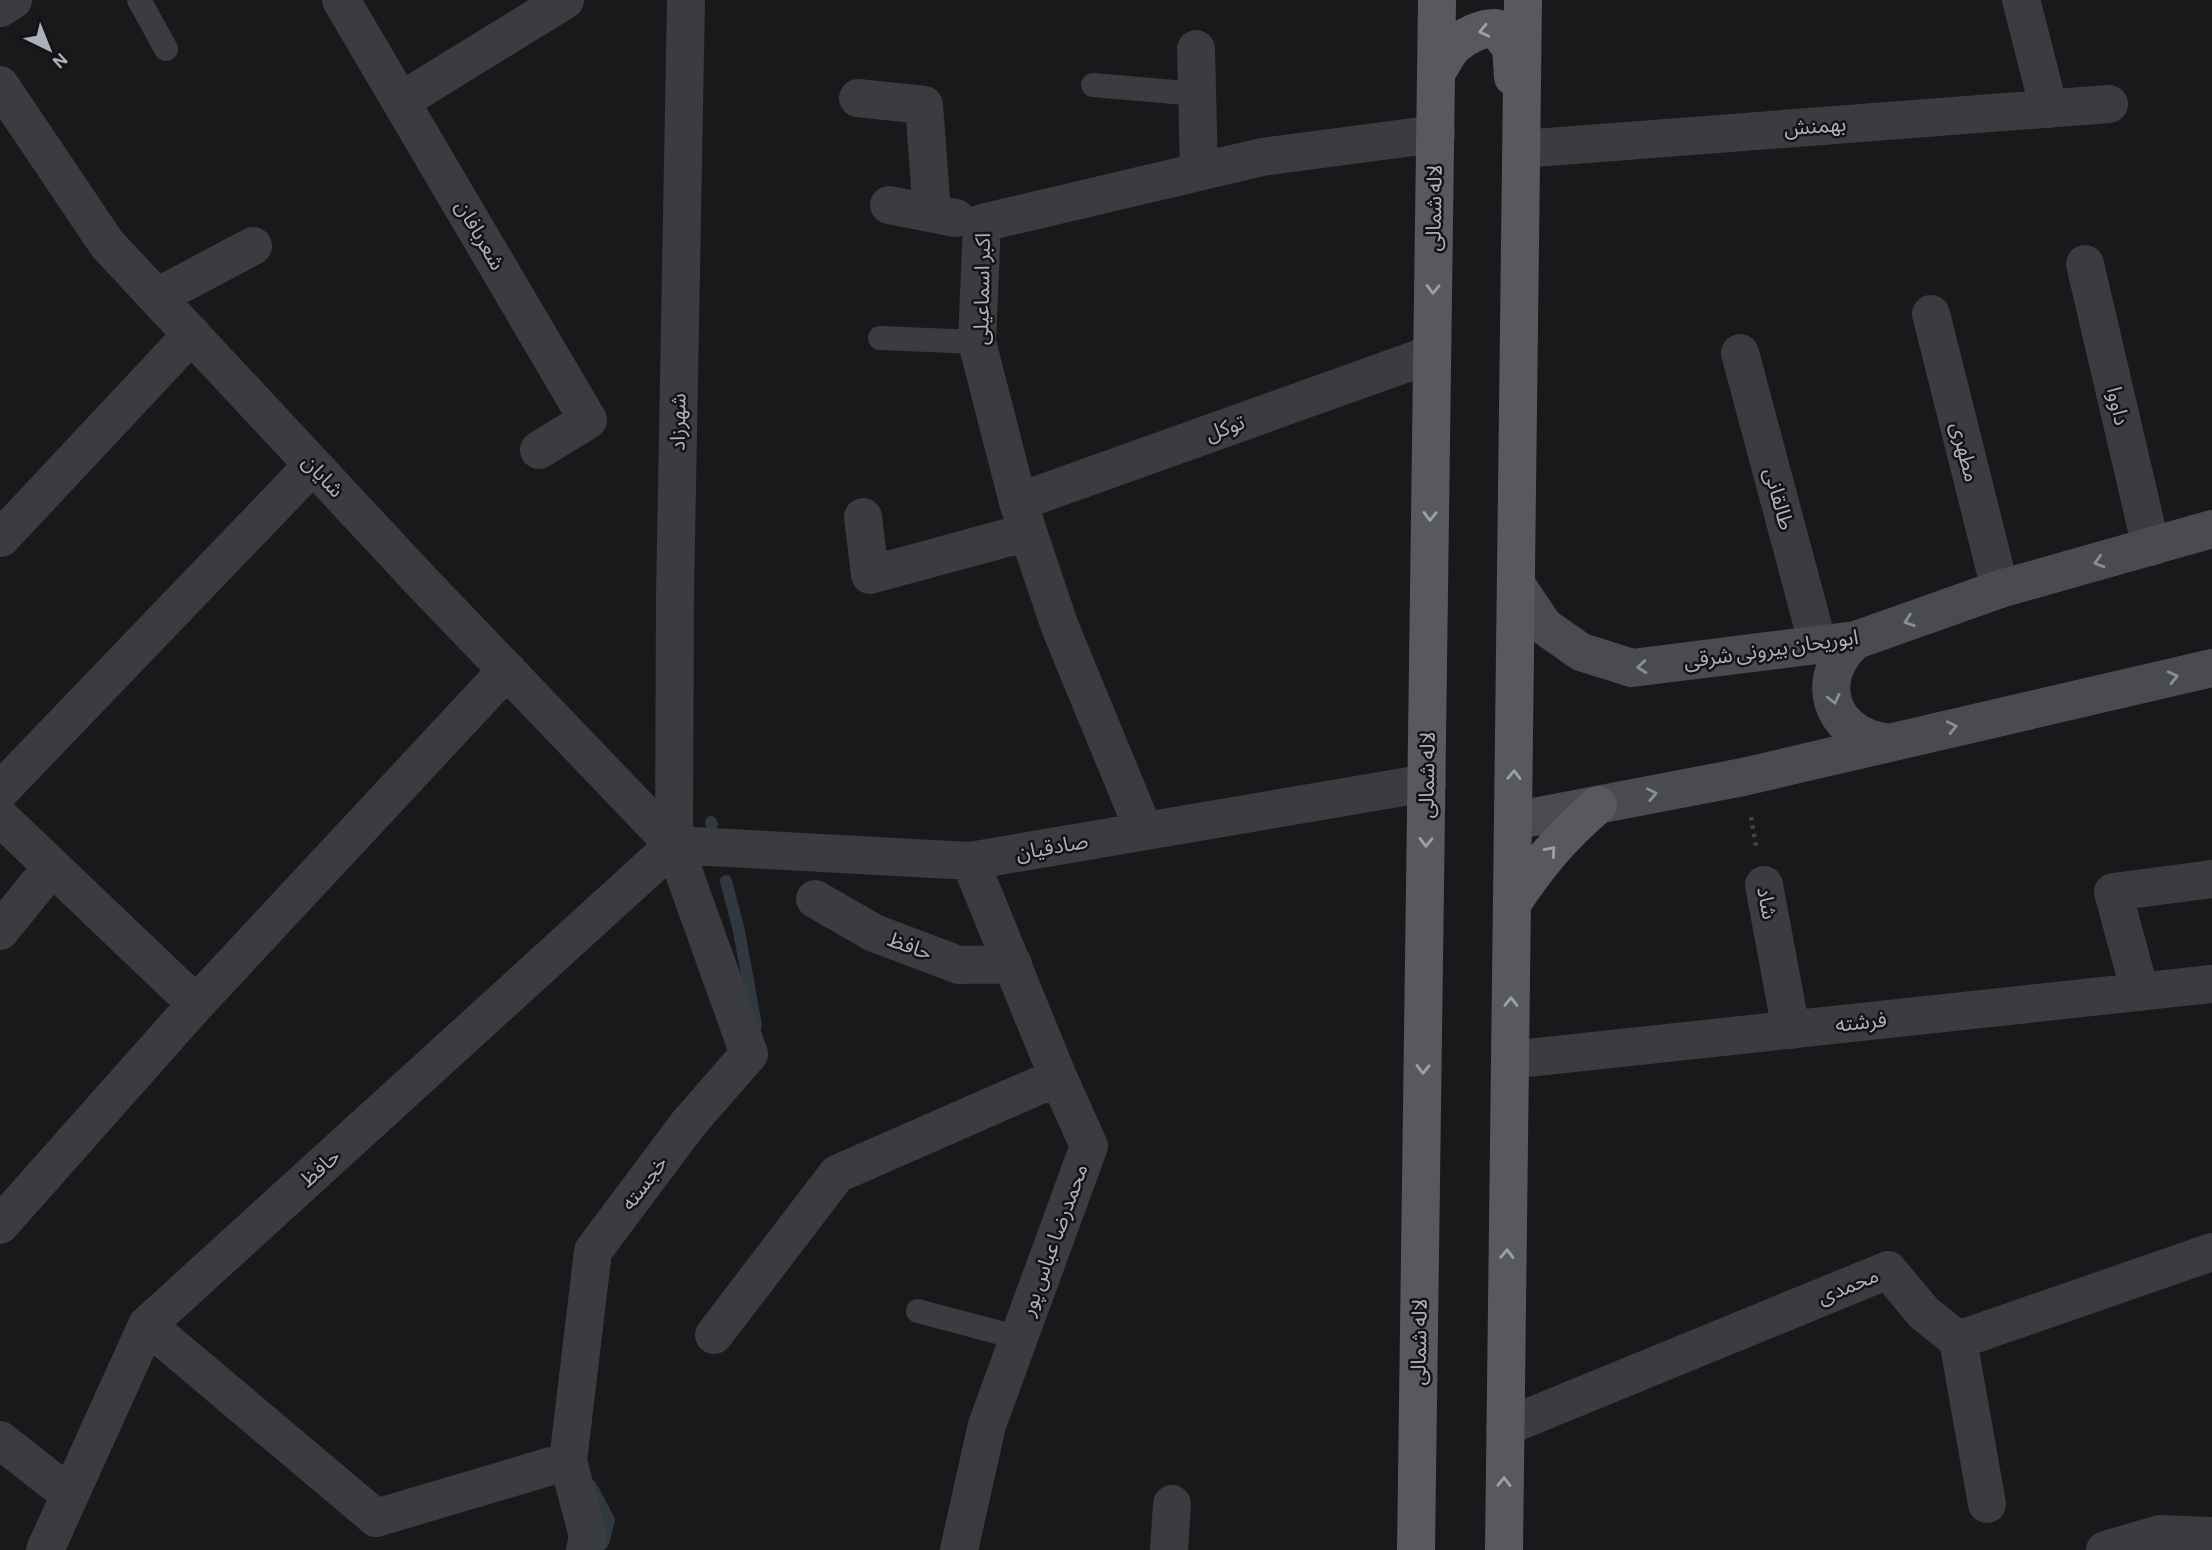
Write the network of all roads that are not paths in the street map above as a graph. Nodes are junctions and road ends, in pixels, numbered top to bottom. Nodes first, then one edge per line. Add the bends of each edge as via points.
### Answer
1 (13, 0) edge
2 (139, 0) edge
3 (341, 0) edge
4 (565, 0) edge
5 (687, 0) edge
6 (1437, 0) edge
7 (1523, 0) edge
8 (2021, 0) edge
9 (0, 8) edge
10 (166, 49) dead end
11 (1196, 49) dead end
12 (1436, 73) junction
13 (0, 85) edge
14 (1093, 85) dead end
15 (1197, 94) junction
16 (858, 98) dead end
17 (401, 102) junction
18 (2109, 104) dead end
19 (2049, 108) junction
20 (1436, 134) junction
21 (1522, 138) junction
22 (1199, 172) junction
23 (889, 205) dead end
24 (932, 214) junction
25 (982, 223) junction
26 (253, 246) dead end
27 (2085, 264) dead end
28 (157, 297) junction
29 (1931, 314) dead end
30 (191, 334) junction
31 (880, 338) dead end
32 (977, 342) junction
33 (1740, 352) dead end
34 (1432, 354) junction
35 (539, 450) dead end
36 (313, 465) junction
37 (863, 517) dead end
38 (1023, 517) junction
39 (2212, 529) edge
40 (1, 538) edge
41 (2151, 547) junction
42 (1516, 584) junction
43 (2000, 589) junction
44 (1856, 640) junction
45 (1818, 645) junction
46 (2212, 668) edge
47 (507, 670) junction
48 (1885, 742) junction
49 (1427, 783) junction
50 (0, 791) edge
51 (1598, 805) junction
52 (0, 817) edge
53 (1513, 821) junction
54 (1144, 831) junction
55 (674, 845) junction
56 (970, 862) junction
57 (52, 867) junction
58 (2212, 879) edge
59 (1764, 885) road end
60 (815, 899) dead end
61 (1512, 904) junction
62 (0, 931) edge
63 (1013, 964) junction
64 (2212, 984) edge
65 (2140, 992) junction
66 (197, 1004) junction
67 (1791, 1030) junction
68 (1510, 1060) junction
69 (1058, 1077) junction
70 (0, 1225) edge
71 (2212, 1252) edge
72 (918, 1311) dead end
73 (147, 1325) junction
74 (714, 1335) dead end
75 (1018, 1338) junction
76 (1958, 1340) junction
77 (1505, 1427) junction
78 (0, 1440) edge
79 (568, 1461) junction
80 (70, 1495) junction
81 (1172, 1504) dead end
82 (1987, 1504) dead end
83 (2212, 1536) edge
84 (45, 1550) edge
85 (585, 1550) edge
86 (959, 1550) edge
87 (1169, 1550) edge
88 (1416, 1550) edge
89 (1504, 1550) edge
90 (2105, 1550) edge

1 - 9 street
2 - 10 lane
3 - 17 street, شعربافان
4 - 17 street
5 - 55 street, شهرزاد
6 - 12 main road, لاله شمالی
7 - 21 main road
8 - 19 street
11 - 15 street
12 - 20 main road, لاله شمالی
21 -> 12 main road via 1514,104 1511,48 1496,29 1471,34 1453,46
13 - 28 street, شایان via 107,244
14 - 15 lane
15 - 22 street
16 - 24 street via 924,104
17 - 35 street, شعربافان via 588,420
18 - 19 street, بهمنش
19 - 21 street, بهمنش
20 - 22 street, اکبر اسماعیلی via 1262,157
20 -> 34 main road, لاله شمالی
21 - 42 main road
22 - 25 street, اکبر اسماعیلی
23 - 24 street
24 - 25 street
25 - 32 street, اکبر اسماعیلی
26 - 28 street
27 - 41 street, داووا
28 - 30 street, شایان
29 - 43 street, مطهری
30 - 36 street, شایان
30 - 40 street
31 - 32 lane
32 - 38 street, اکبر اسماعیلی
33 - 45 street, طالقانی
34 - 38 street, توکل
34 -> 49 main road, لاله شمالی
36 - 47 street, شایان
36 - 50 street
37 - 38 street, توکل via 870,575
38 - 54 street, اکبر اسماعیلی via 1060,627
39 - 41 main road, ابوریحان بیرونی شرقی
41 -> 43 main road, ابوریحان بیرونی شرقی
45 -> 42 main road, ابوریحان بیرونی شرقی via 1632,668 1581,652 1544,626
53 -> 42 main road
43 -> 44 main road, ابوریحان بیرونی شرقی
44 - 45 main road, ابوریحان بیرونی شرقی
44 -> 48 main road via 1836,663 1831,679 1833,701 1843,723 1855,733
48 -> 46 main road
47 - 55 street, شایان
47 - 66 street
51 -> 48 main road via 1743,777
49 - 54 street, صادقیان
49 -> 88 main road, لاله شمالی
51 - 53 main road
61 -> 51 main road via 1536,867
52 - 57 street
53 - 61 main road
54 - 56 street, صادقیان
55 - 56 street, صادقیان
55 - 73 street, حافظ
55 - 79 street, خجسته via 749,1054 688,1124 593,1251
56 - 63 street, محمدرضا عباس پور
57 - 62 street
57 - 66 street
58 - 65 street via 2113,892
59 - 67 street, شاد
60 - 63 street, حافظ via 874,933 959,965
68 -> 61 main road
63 - 69 street, محمدرضا عباس پور
64 - 65 street, فرشته
65 - 67 street, فرشته
66 - 70 street
67 - 68 street, فرشته
77 -> 68 main road
69 - 74 street via 837,1174
69 - 75 street, محمدرضا عباس پور via 1089,1146
71 - 76 street
72 - 75 lane
73 - 79 street via 376,1518
73 - 80 street, حافظ
75 - 86 street, محمدرضا عباس پور via 987,1425
76 - 77 street, محمدی via 1924,1313 1888,1270
76 - 82 street
89 -> 77 main road
78 - 80 street
79 - 85 street, خجسته via 588,1536
80 - 84 street, حافظ
81 - 87 street
83 - 90 street via 2160,1534

